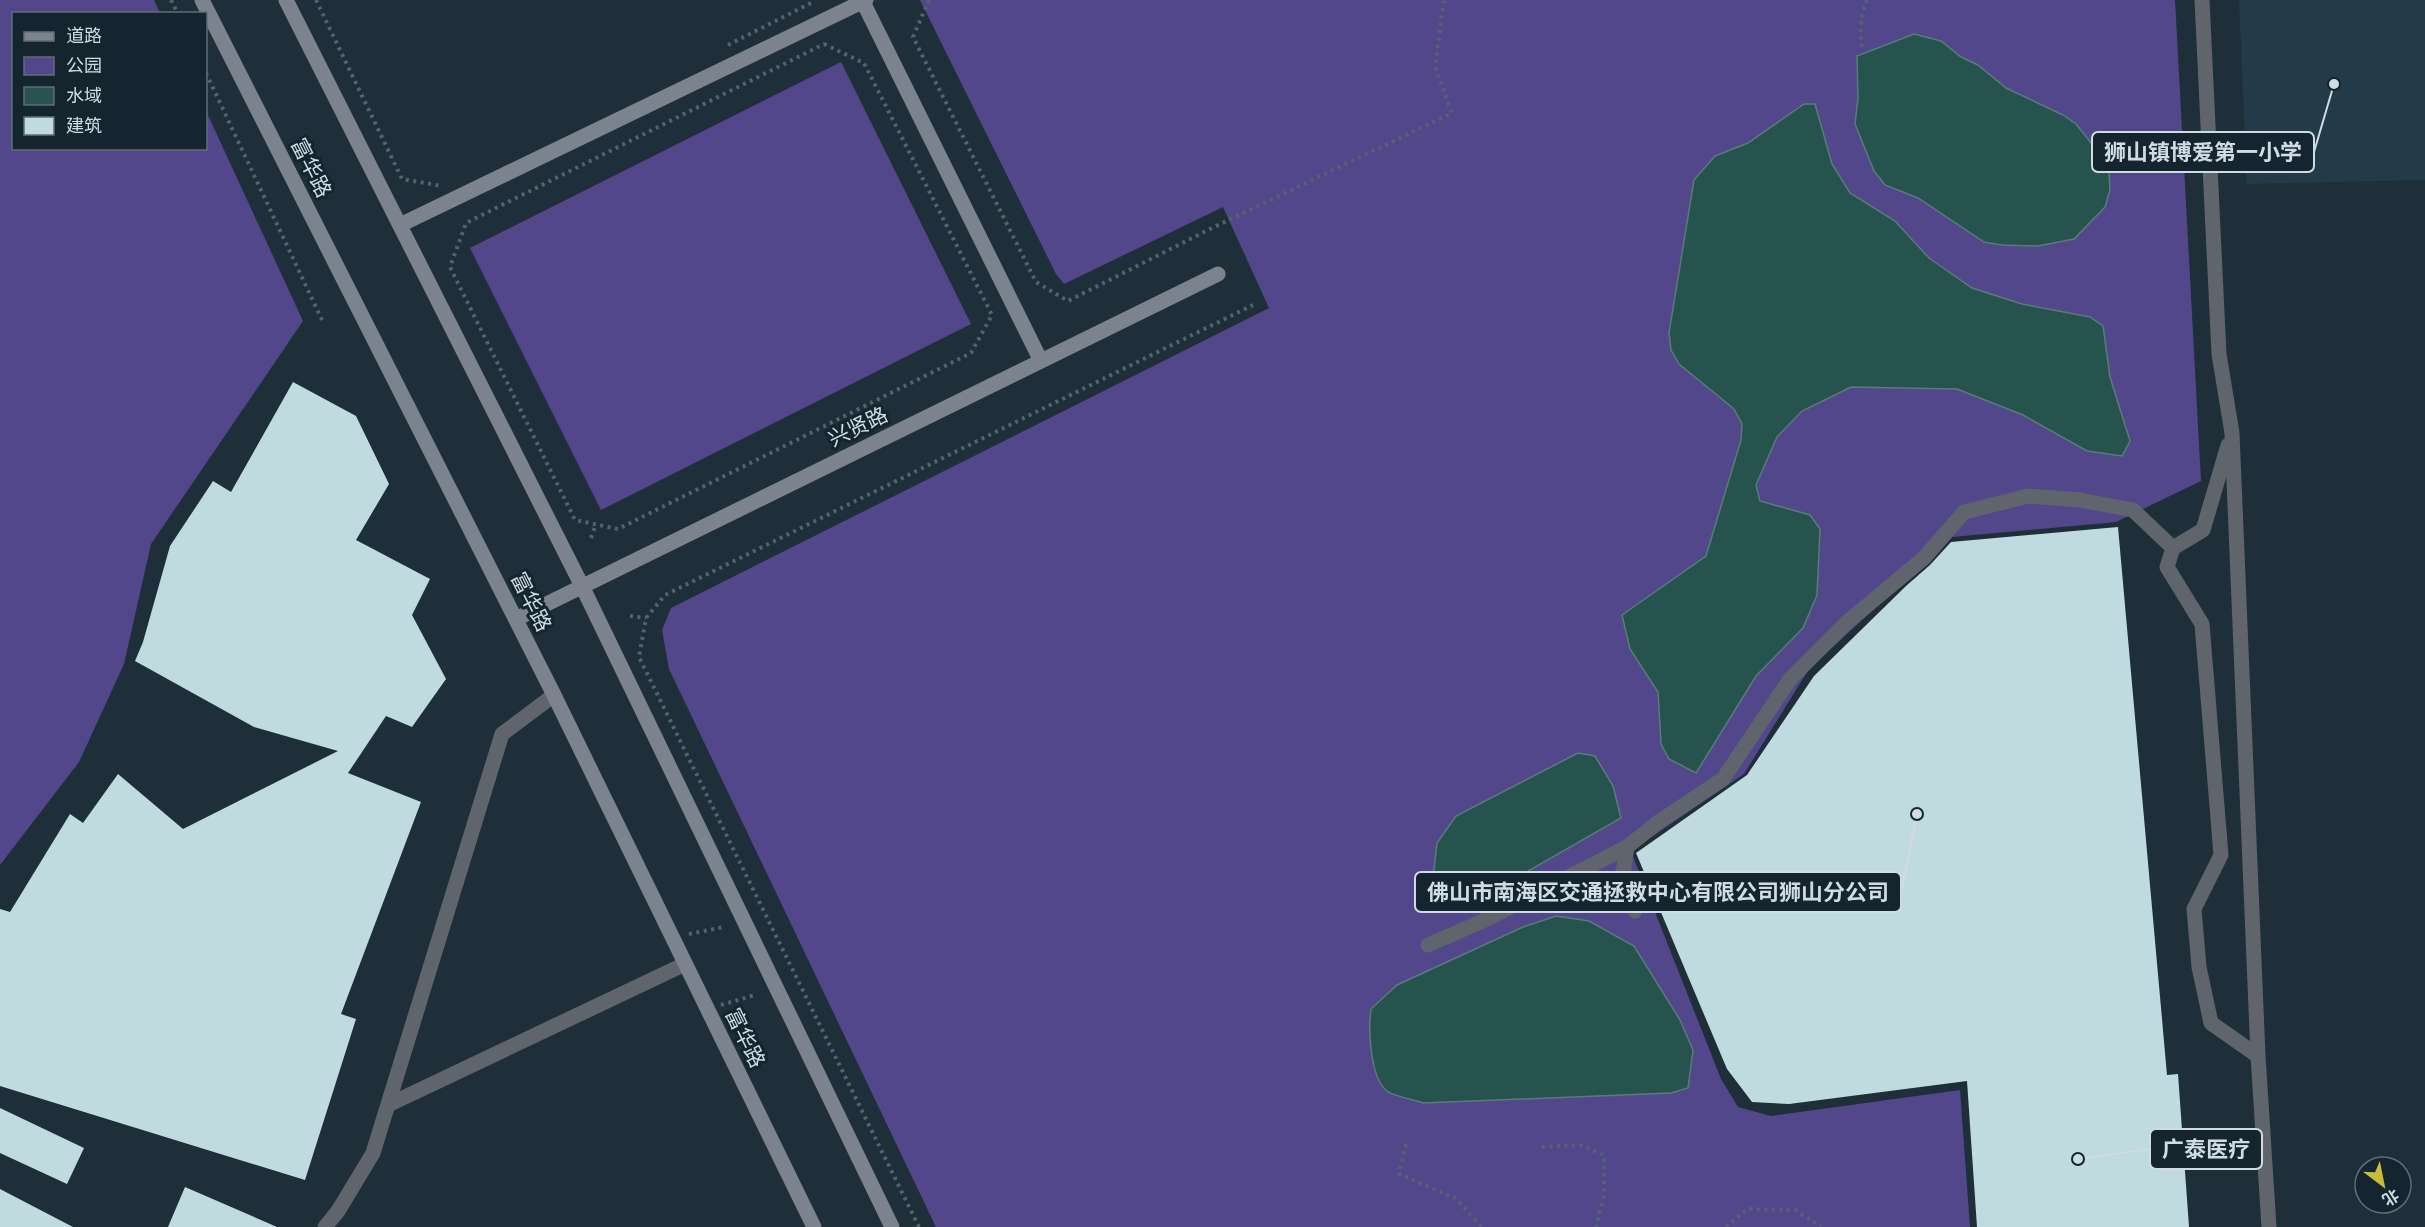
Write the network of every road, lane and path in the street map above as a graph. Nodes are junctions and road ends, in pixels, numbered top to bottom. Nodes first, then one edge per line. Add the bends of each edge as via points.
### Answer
1 (202, 0) edge
2 (286, 0) edge
3 (316, 0) edge
4 (813, 0) edge
5 (929, 0) edge
6 (1444, 0) edge
7 (1867, 0) edge
8 (2202, 0) edge
9 (863, 1) edge
10 (728, 45) dead end
11 (1862, 47) dead end
12 (207, 75) edge
13 (445, 186) dead end
14 (400, 225) junction
15 (1218, 274) dead end
16 (1253, 305) dead end
17 (322, 320) dead end
18 (1041, 361) junction
19 (2232, 433) junction
20 (596, 524) junction
21 (591, 538) dead end
22 (2173, 548) junction
23 (582, 586) junction
24 (630, 616) dead end
25 (646, 618) junction
26 (516, 619) junction
27 (554, 695) junction
28 (1627, 847) junction
29 (1635, 911) dead end
30 (724, 927) dead end
31 (685, 935) dead end
32 (1428, 945) dead end
33 (685, 964) junction
34 (755, 995) dead end
35 (719, 1005) dead end
36 (2258, 1056) junction
37 (388, 1106) junction
38 (1406, 1144) dead end
39 (1542, 1147) dead end
40 (326, 1227) edge
41 (814, 1227) edge
42 (892, 1227) edge
43 (919, 1227) edge
44 (1482, 1227) edge
45 (1596, 1227) edge
46 (1726, 1227) edge
47 (1821, 1227) edge
48 (2269, 1227) edge

1 - 26 street, 富华路
2 - 14 street
3 - 13 path via 402,179
4 - 10 path
5 - 6 path via 913,37 1036,282 1068,301 1452,113 1435,67
7 - 11 path via 1860,35
8 - 19 street via 2219,354
9 - 14 street
9 - 18 street
12 - 17 path
14 - 23 street
15 - 18 street, 兴贤路
16 - 25 path via 664,595
18 - 23 street, 兴贤路
19 - 22 street via 2203,530
19 - 36 street
20 - 20 path via 618,529 971,353 992,315 864,63 850,54 824,44 466,223 450,267 575,520
20 - 21 path
22 - 28 street via 2133,510 2080,500 2028,496 1964,512 1924,558 1845,624 1790,679 1723,779
22 - 36 street via 2167,567 2202,624 2221,855 2194,909 2199,967 2211,1023
23 - 26 street, 兴贤路
23 - 42 street
24 - 25 path
25 - 43 path via 639,657
26 - 27 street, 富华路
27 - 33 street, 富华路
27 - 37 street via 502,734
28 - 29 street via 1623,873
28 - 32 street
30 - 31 path
33 - 37 street
33 - 41 street, 富华路
34 - 35 path
36 - 48 street
37 - 40 street via 373,1153
38 - 44 path via 1399,1174 1455,1198
39 - 45 path via 1580,1144 1604,1155 1605,1195
46 - 47 path via 1747,1209 1795,1210

